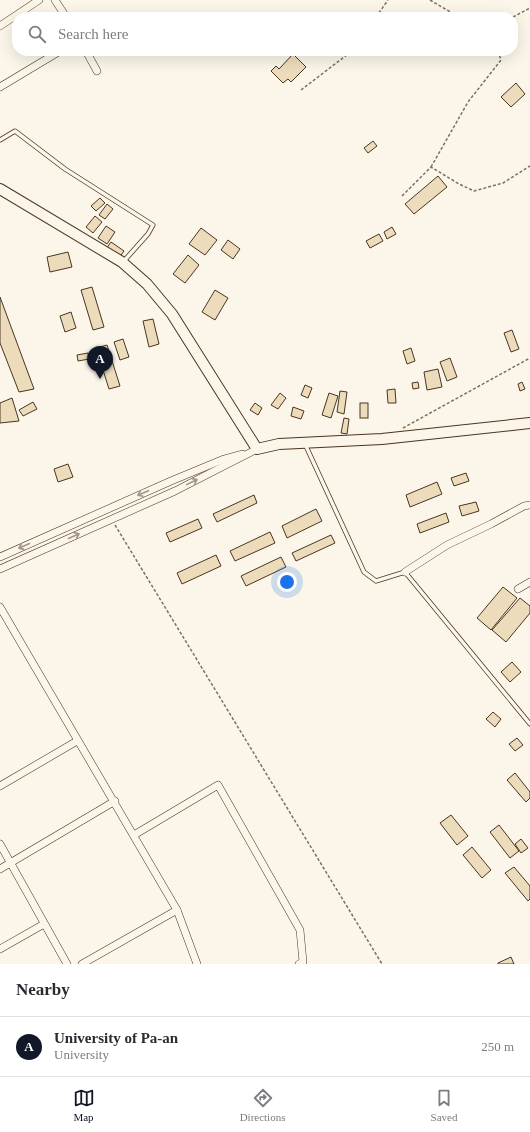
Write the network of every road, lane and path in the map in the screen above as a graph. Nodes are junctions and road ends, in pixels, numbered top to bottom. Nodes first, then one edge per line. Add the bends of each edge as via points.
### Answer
1 (55, 0) edge
2 (388, 0) edge
3 (430, 0) edge
4 (36, 1) edge
5 (530, 8) edge
6 (20, 12) edge
7 (63, 12) edge
8 (380, 12) edge
9 (450, 12) edge
10 (518, 14) edge
11 (12, 18) edge
12 (0, 26) edge
13 (52, 56) edge
14 (89, 56) edge
15 (345, 56) edge
16 (500, 56) edge
17 (97, 71) dead end
18 (0, 87) edge
19 (301, 90) dead end
20 (0, 140) edge
21 (530, 166) edge
22 (431, 167) junction
23 (0, 189) edge
24 (402, 196) dead end
25 (122, 262) junction
26 (530, 358) edge
27 (530, 423) edge
28 (402, 428) dead end
29 (304, 443) junction
30 (257, 449) junction
31 (171, 481) junction
32 (175, 490) junction
33 (530, 505) edge
34 (112, 519) junction
35 (47, 536) junction
36 (38, 540) junction
37 (51, 546) junction
38 (42, 550) junction
39 (0, 557) edge
40 (0, 569) edge
41 (405, 572) junction
42 (530, 582) edge
43 (518, 589) dead end
44 (0, 607) edge
45 (530, 724) edge
46 (78, 741) junction
47 (0, 786) edge
48 (114, 801) junction
49 (134, 835) junction
50 (0, 844) edge
51 (11, 862) junction
52 (0, 869) edge
53 (177, 910) junction
54 (44, 924) junction
55 (0, 949) edge
56 (195, 963) edge
57 (67, 964) edge
58 (82, 964) edge
59 (299, 964) edge
60 (382, 964) edge

1 - 7 street
2 - 8 path
3 - 9 path
4 - 6 street
5 - 10 path
11 - 12 street
13 - 18 street
14 - 17 street
15 - 19 path
16 - 22 path via 501,60 468,102
20 - 25 lane via 15,131 65,169 153,225
21 - 22 path via 503,183 474,191
22 - 24 path
23 - 25 street
25 - 30 street via 147,284 172,314
26 - 28 path
27 - 29 street via 382,440
29 - 30 street via 279,444
29 - 41 lane via 364,572 376,580
30 - 31 street via 224,459
32 -> 30 street
31 - 32 street
31 -> 35 street
32 - 34 street
33 - 41 street via 447,545
37 -> 34 street
34 - 60 path
35 - 36 street
35 - 37 lane
36 - 38 lane
36 -> 39 street
37 - 38 street
38 - 40 street
41 - 45 lane
42 - 43 street
44 - 46 street
46 - 47 street
46 - 48 street
48 - 49 street
48 - 51 street
49 - 53 street
49 - 59 street via 218,785 300,930 303,962
50 - 51 street
51 - 52 street
51 - 54 street
53 - 56 street
53 - 58 street
54 - 55 street
54 - 57 street

